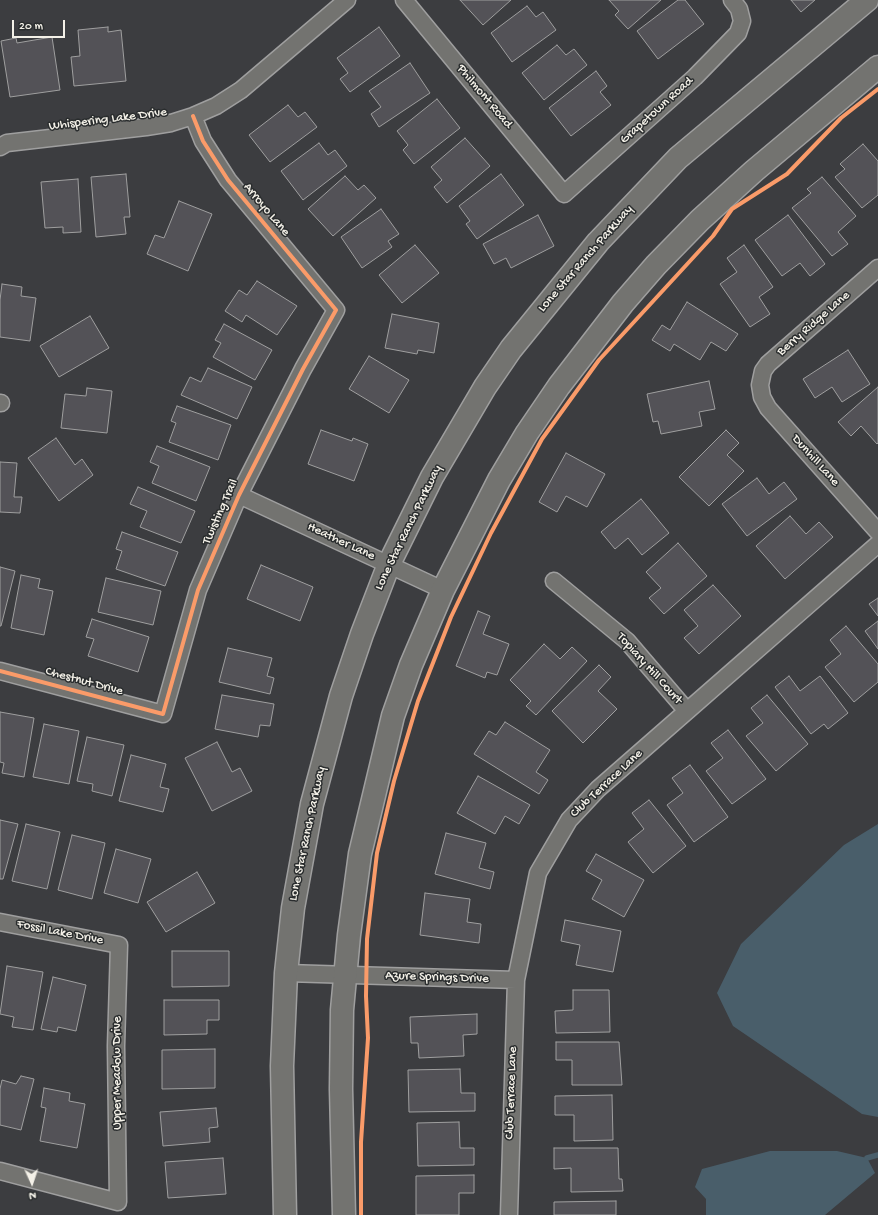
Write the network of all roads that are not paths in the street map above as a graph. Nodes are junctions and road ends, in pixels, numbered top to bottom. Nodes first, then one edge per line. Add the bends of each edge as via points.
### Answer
1 (347, 0) edge
2 (404, 0) edge
3 (732, 0) edge
4 (867, 0) edge
5 (878, 67) edge
6 (193, 116) junction
7 (0, 146) edge
8 (564, 194) joint
9 (878, 268) edge
10 (336, 310) joint
11 (760, 385) joint
12 (239, 495) junction
13 (878, 532) edge
14 (878, 544) edge
15 (388, 564) junction
16 (554, 581) dead end
17 (443, 590) junction
18 (0, 671) edge
19 (687, 711) junction
20 (163, 714) joint
21 (0, 922) edge
22 (119, 945) joint
23 (286, 973) junction
24 (345, 975) junction
25 (516, 980) junction
26 (0, 1171) edge
27 (285, 1215) edge
28 (344, 1215) edge
29 (508, 1215) edge

1 - 6 street, Whispering Lake Drive via 241,90 216,106
2 - 8 street, Philmont Road
3 - 8 street, Grapetown Road via 739,9 742,21 738,33 695,77
4 - 15 main road, Lone Star Ranch Parkway via 678,158 598,242 516,343 485,387 432,477
5 - 17 main road via 700,220 623,303 559,386 527,433
6 - 7 street, Whispering Lake Drive via 146,127 7,143
6 - 10 street, Arroyo Lane via 203,141 228,180
9 - 11 street, Berry Ridge Lane via 768,364 763,371
10 - 12 street, Twisting Trail
11 - 13 street, Dunhill Lane via 768,408
12 - 15 street, Heather Lane
12 - 20 street, Twisting Trail via 198,590
14 - 19 street, Club Terrace Lane
15 - 17 street, Heather Lane
15 - 23 main road, Lone Star Ranch Parkway via 341,696 312,804 293,908
16 - 19 street, Topiary Hill Court via 627,641
17 - 24 main road via 411,665 382,760 360,854
18 - 20 street, Chestnut Drive
19 - 25 street, Club Terrace Lane via 598,789 569,820 538,873
21 - 22 street, Fossil Lake Drive
22 - 26 street, Upper Meadow Drive via 116,1046 118,1202
23 - 24 street, Azure Springs Drive
23 - 27 main road, Lone Star Ranch Parkway via 282,1066
24 - 25 street, Azure Springs Drive
24 - 28 main road via 341,1049
25 - 29 street, Club Terrace Lane

